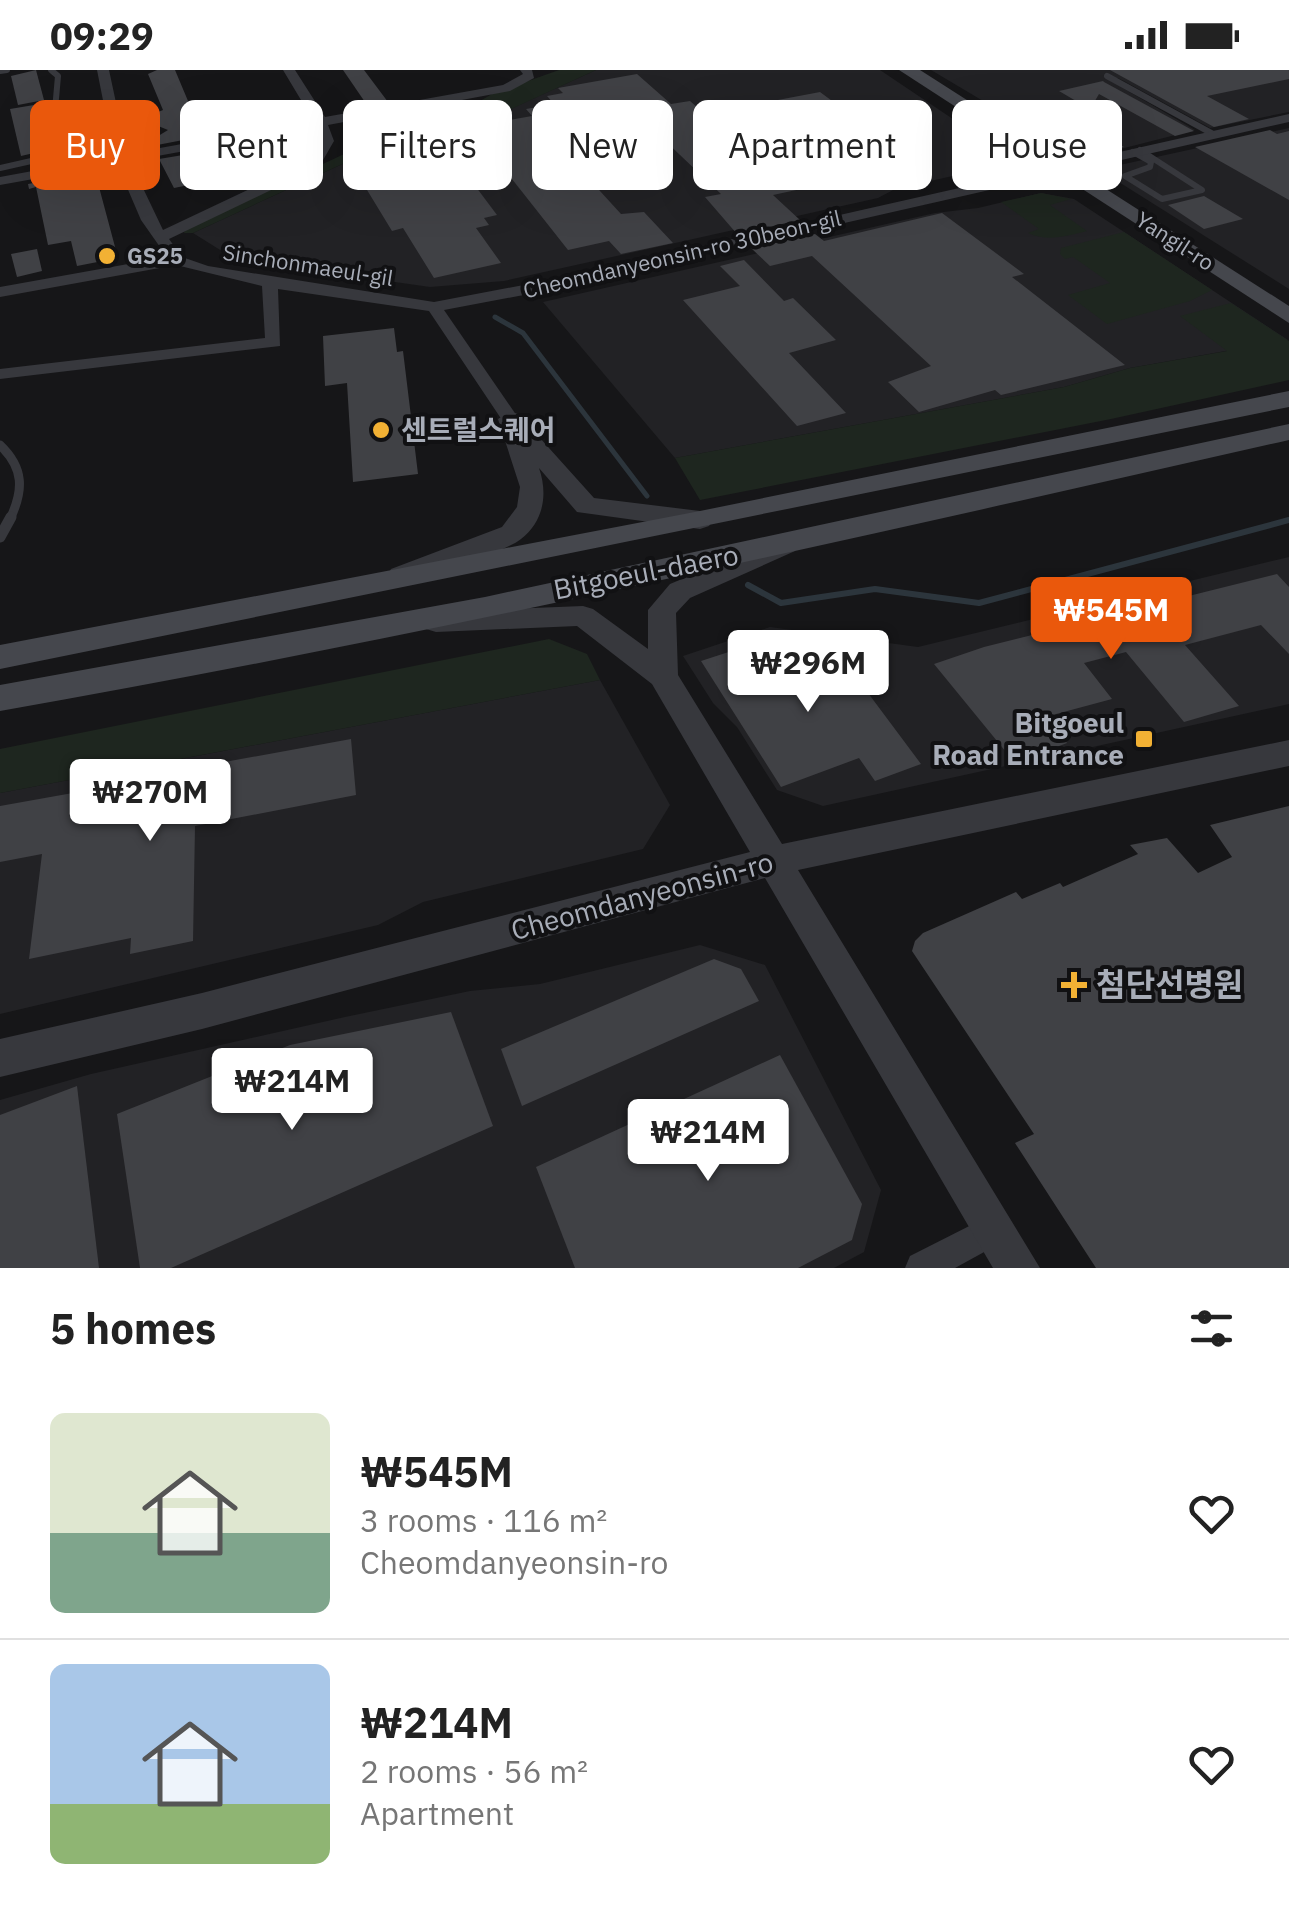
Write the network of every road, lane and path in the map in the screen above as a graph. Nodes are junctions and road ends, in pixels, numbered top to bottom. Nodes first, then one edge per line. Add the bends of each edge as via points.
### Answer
1 (51, 70) edge
2 (102, 70) edge
3 (289, 70) edge
4 (526, 70) edge
5 (908, 70) edge
6 (1107, 76) dead end
7 (109, 100) edge
8 (308, 100) edge
9 (955, 100) edge
10 (1289, 118) edge
11 (323, 119) edge
12 (1213, 134) junction
13 (1137, 151) junction
14 (1122, 154) edge
15 (0, 168) edge
16 (30, 176) edge
17 (0, 182) edge
18 (136, 190) edge
19 (260, 190) edge
20 (963, 190) edge
21 (1096, 190) edge
22 (159, 238) junction
23 (176, 260) junction
24 (270, 283) junction
25 (0, 292) edge
26 (434, 307) junction
27 (1289, 316) edge
28 (0, 374) edge
29 (1289, 398) edge
30 (510, 419) junction
31 (1289, 432) edge
32 (0, 445) edge
33 (700, 520) junction
34 (0, 538) edge
35 (789, 543) junction
36 (381, 584) junction
37 (393, 624) junction
38 (0, 654) edge
39 (663, 676) junction
40 (0, 700) edge
41 (1289, 752) edge
42 (773, 860) junction
43 (0, 1058) edge
44 (995, 1229) junction
45 (922, 1268) edge
46 (1018, 1268) edge

1 - 15 lane via 58,76 54,121 62,154
2 - 7 street
3 - 8 street
4 - 11 street via 530,75 506,88
5 - 9 main road, Yangil-ro
6 - 12 lane
10 - 12 street, Cheomdanyeonsin-ro 30beon-gil
12 - 13 street, Cheomdanyeonsin-ro 30beon-gil
13 - 13 lane via 1150,167 1125,176 1162,199 1202,190
13 - 14 street, Cheomdanyeonsin-ro 30beon-gil
16 - 17 street
18 - 22 street
19 - 22 street
20 - 26 street, Cheomdanyeonsin-ro 30beon-gil
21 - 27 main road, Yangil-ro
22 - 23 street
23 - 24 street, Sinchonmaeul-gil
23 - 25 street, Sinchonmaeul-gil
24 - 26 street, Sinchonmaeul-gil
24 - 28 street via 274,342
26 - 30 street
29 - 33 main road, Bitgoeul-daero
30 - 33 street via 586,506
30 - 36 street via 533,488 530,508 511,533
31 - 35 main road, Bitgoeul-daero
32 - 34 lane via 24,479 16,512
33 - 36 main road, Bitgoeul-daero
35 - 37 main road, Bitgoeul-daero
35 - 39 street via 680,591 662,610
36 - 38 main road, Bitgoeul-daero
37 - 39 street via 583,616
37 - 40 main road, Bitgoeul-daero
39 - 42 street
41 - 42 street, Cheomdanyeonsin-ro
42 - 43 street, Cheomdanyeonsin-ro via 202,1012
42 - 44 street
44 - 45 street
44 - 46 street

